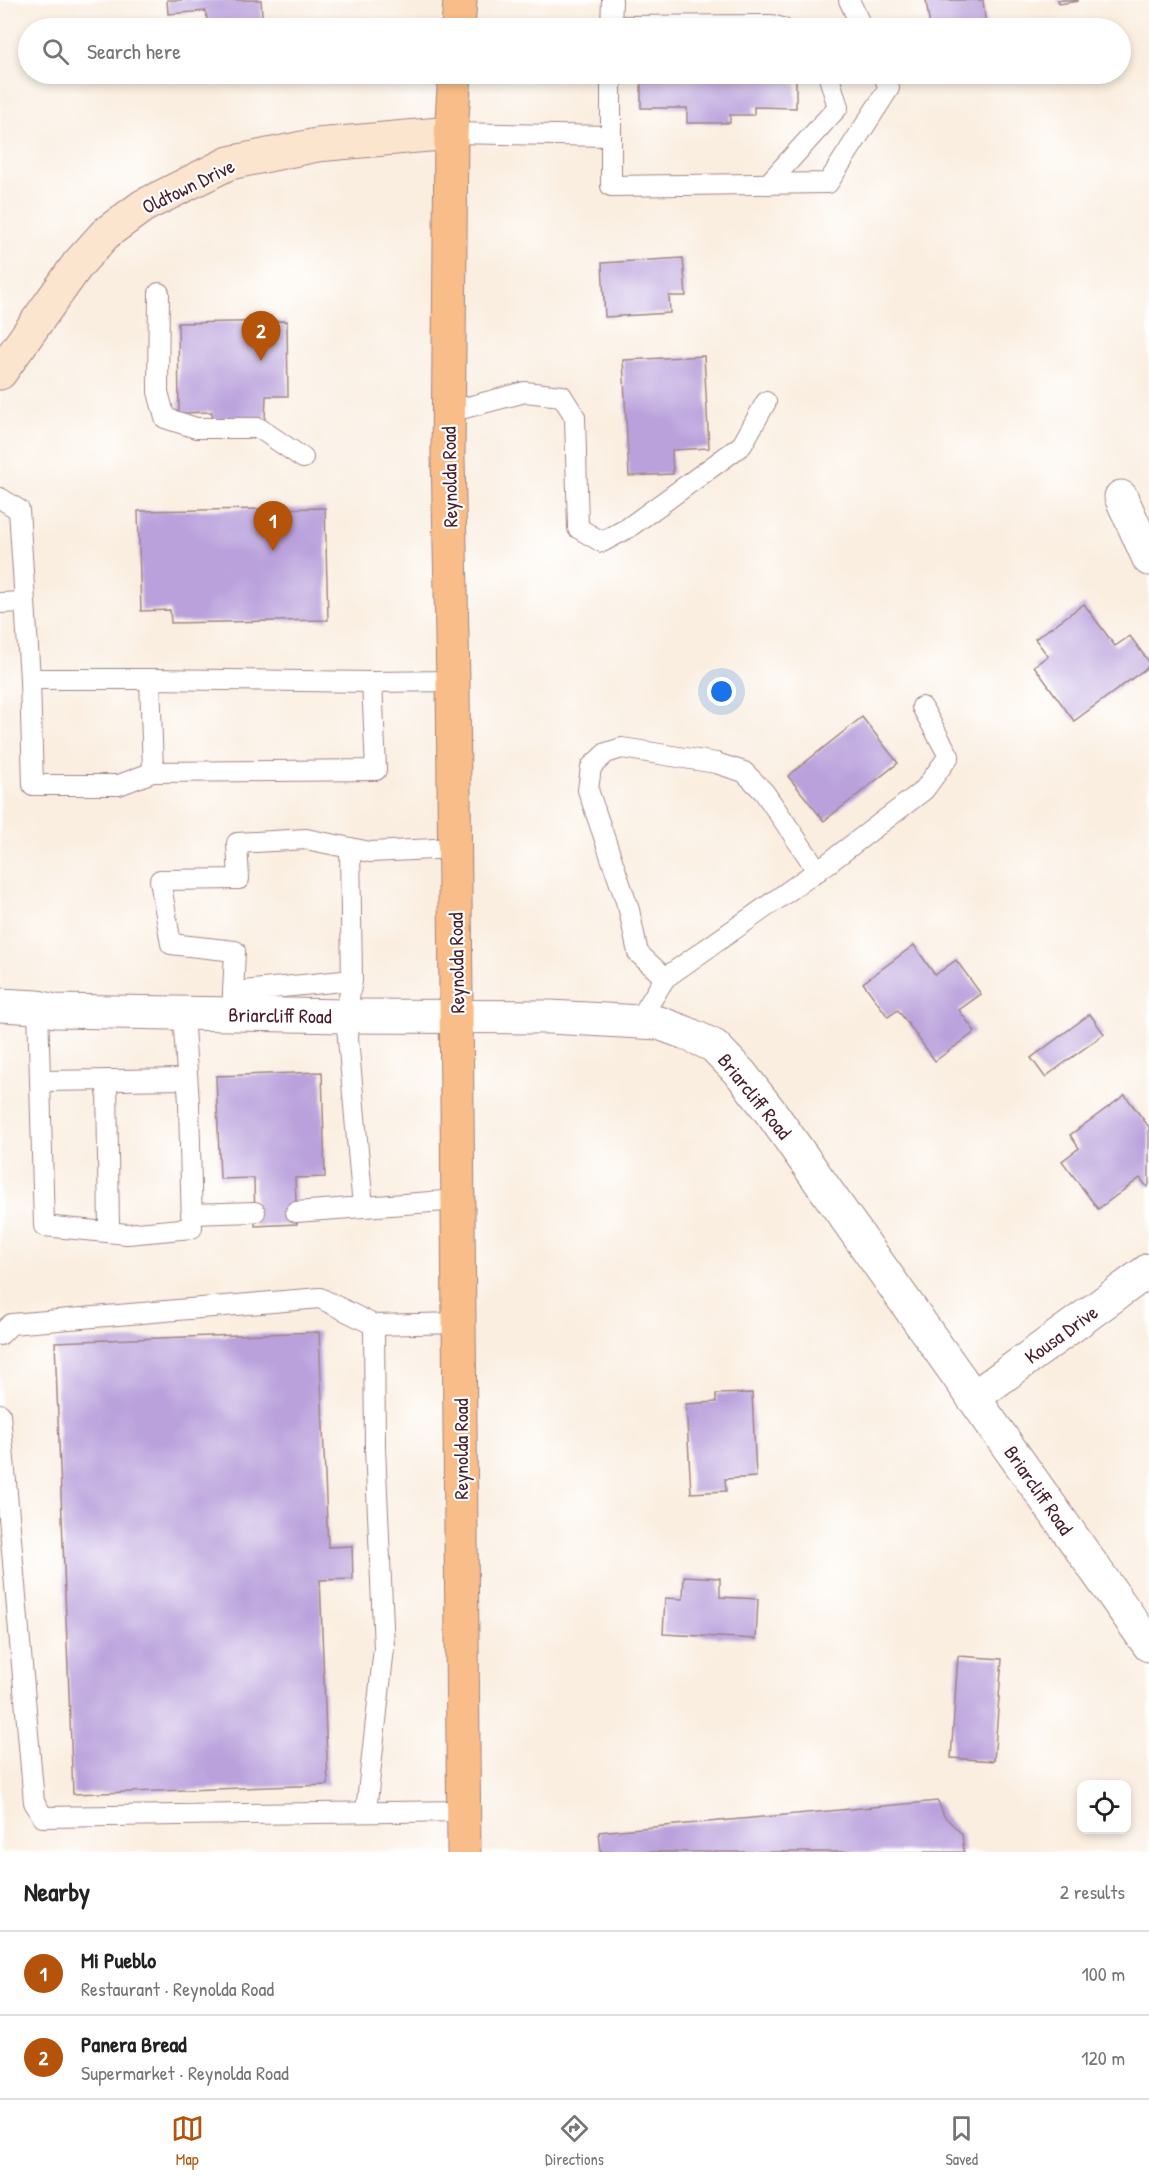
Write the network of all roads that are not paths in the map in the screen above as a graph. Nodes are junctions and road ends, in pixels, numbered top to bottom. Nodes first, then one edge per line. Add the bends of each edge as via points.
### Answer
1 (460, 0) edge
2 (612, 0) edge
3 (849, 0) edge
4 (459, 18) edge
5 (611, 18) edge
6 (857, 18) edge
7 (454, 84) edge
8 (611, 84) edge
9 (831, 84) edge
10 (888, 84) edge
11 (451, 133) junction
12 (610, 136) junction
13 (768, 184) junction
14 (159, 293) dead end
15 (0, 373) edge
16 (766, 402) dead end
17 (449, 412) junction
18 (303, 458) dead end
19 (1121, 497) dead end
20 (0, 498) edge
21 (1149, 559) edge
22 (24, 602) junction
23 (0, 603) edge
24 (30, 679) junction
25 (150, 679) junction
26 (453, 681) junction
27 (372, 682) junction
28 (922, 707) dead end
29 (153, 772) junction
30 (350, 848) junction
31 (455, 848) junction
32 (818, 871) junction
33 (665, 978) junction
34 (352, 980) junction
35 (233, 1003) junction
36 (0, 1005) edge
37 (38, 1007) junction
38 (183, 1013) junction
39 (457, 1015) junction
40 (346, 1016) junction
41 (638, 1022) junction
42 (187, 1079) junction
43 (107, 1080) junction
44 (40, 1081) junction
45 (458, 1200) junction
46 (363, 1207) junction
47 (255, 1212) dead end
48 (296, 1212) dead end
49 (191, 1214) junction
50 (109, 1232) junction
51 (1149, 1270) edge
52 (459, 1323) junction
53 (374, 1325) junction
54 (0, 1335) edge
55 (974, 1398) junction
56 (0, 1414) edge
57 (1149, 1645) edge
58 (366, 1811) junction
59 (463, 1811) junction
60 (464, 1852) edge

1 - 4 main road
2 - 5 lane
3 - 6 lane
7 - 11 main road, Reynolda Road
8 - 12 lane
9 - 13 lane via 838,107
10 - 13 lane via 890,88 828,183
11 - 12 lane
11 - 15 street, Oldtown Drive via 317,145 230,163 143,206 106,233 78,264
11 - 17 main road, Reynolda Road
12 - 13 lane via 611,186
14 - 18 lane via 158,392 165,417 196,428 259,428
16 - 17 lane via 742,445 628,528 602,542 578,528 574,417 562,396 525,392
17 - 26 main road, Reynolda Road
19 - 21 street
20 - 22 lane via 19,510
22 - 23 lane
22 - 24 lane
24 - 25 lane
24 - 29 lane via 33,784 119,785
25 - 27 lane
25 - 29 lane
26 - 27 lane
26 - 31 main road, Reynolda Road
27 - 29 lane via 376,770
28 - 32 lane via 949,756 924,790
30 - 31 lane via 370,852
30 - 34 lane
30 - 35 lane via 306,839 237,843 239,879 160,880 171,944 235,951
31 - 39 main road, Reynolda Road
32 - 33 lane
32 - 33 lane via 764,792 744,772 716,763 622,748 606,753 591,767 588,790 629,910 638,953
33 - 41 lane
34 - 35 lane
34 - 40 lane
35 - 38 street, Briarcliff Road
35 - 40 street, Briarcliff Road
36 - 37 street, Briarcliff Road
37 - 38 street, Briarcliff Road via 55,1011
37 - 44 lane
38 - 42 lane
39 - 40 street, Briarcliff Road
39 - 41 street, Briarcliff Road
39 - 45 main road, Reynolda Road
40 - 46 lane
41 - 55 street, Briarcliff Road via 659,1023 714,1046 742,1075
42 - 43 lane
42 - 49 lane
43 - 44 lane
43 - 50 lane
44 - 50 lane via 44,1226
45 - 46 lane
45 - 52 main road, Reynolda Road
46 - 48 lane
47 - 49 lane
49 - 50 lane via 192,1228
51 - 55 street, Kousa Drive
52 - 53 lane
52 - 59 main road, Reynolda Road
53 - 54 lane via 320,1298 11,1324
53 - 58 lane via 384,1648
55 - 57 street, Briarcliff Road
56 - 58 lane via 34,1803 43,1817
58 - 59 lane
59 - 60 main road, Reynolda Road

